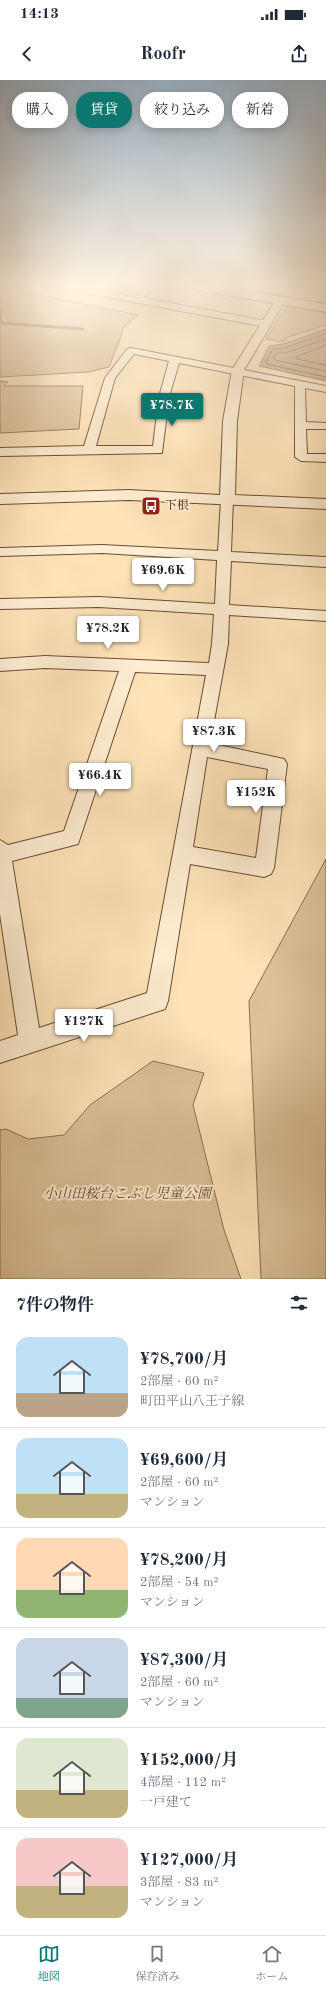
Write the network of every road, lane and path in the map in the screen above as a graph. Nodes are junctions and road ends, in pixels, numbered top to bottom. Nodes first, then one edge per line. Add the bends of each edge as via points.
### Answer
1 (255, 342) edge
2 (175, 359) junction
3 (238, 370) junction
4 (300, 383) junction
5 (326, 389) edge
6 (300, 425) junction
7 (326, 426) edge
8 (89, 450) junction
9 (0, 452) edge
10 (326, 458) edge
11 (0, 499) edge
12 (227, 499) junction
13 (326, 504) edge
14 (0, 552) edge
15 (225, 556) junction
16 (326, 562) edge
17 (0, 604) edge
18 (223, 609) junction
19 (326, 616) edge
20 (0, 665) edge
21 (128, 665) junction
22 (216, 669) junction
23 (200, 748) junction
24 (1, 852) edge
25 (182, 854) junction
26 (30, 1042) junction
27 (0, 1052) edge

1 - 3 street
2 - 3 street
2 - 8 street via 131,351 110,378
2 - 8 street via 164,397 158,450
3 - 4 street
3 - 12 street via 230,421
4 - 5 street
4 - 6 street
6 - 7 street
6 - 10 street via 301,457
8 - 9 street
11 - 12 street via 109,495
12 - 13 street
12 - 15 street
14 - 15 street via 102,549
15 - 16 street
15 - 18 street
17 - 18 street via 99,602
18 - 19 street
18 - 22 street
20 - 21 street via 45,662
21 - 22 street
21 - 24 street via 71,838
22 - 23 street
23 - 25 street
23 - 25 street via 278,764 264,868
24 - 26 street
25 - 26 street via 157,1001
26 - 27 street

